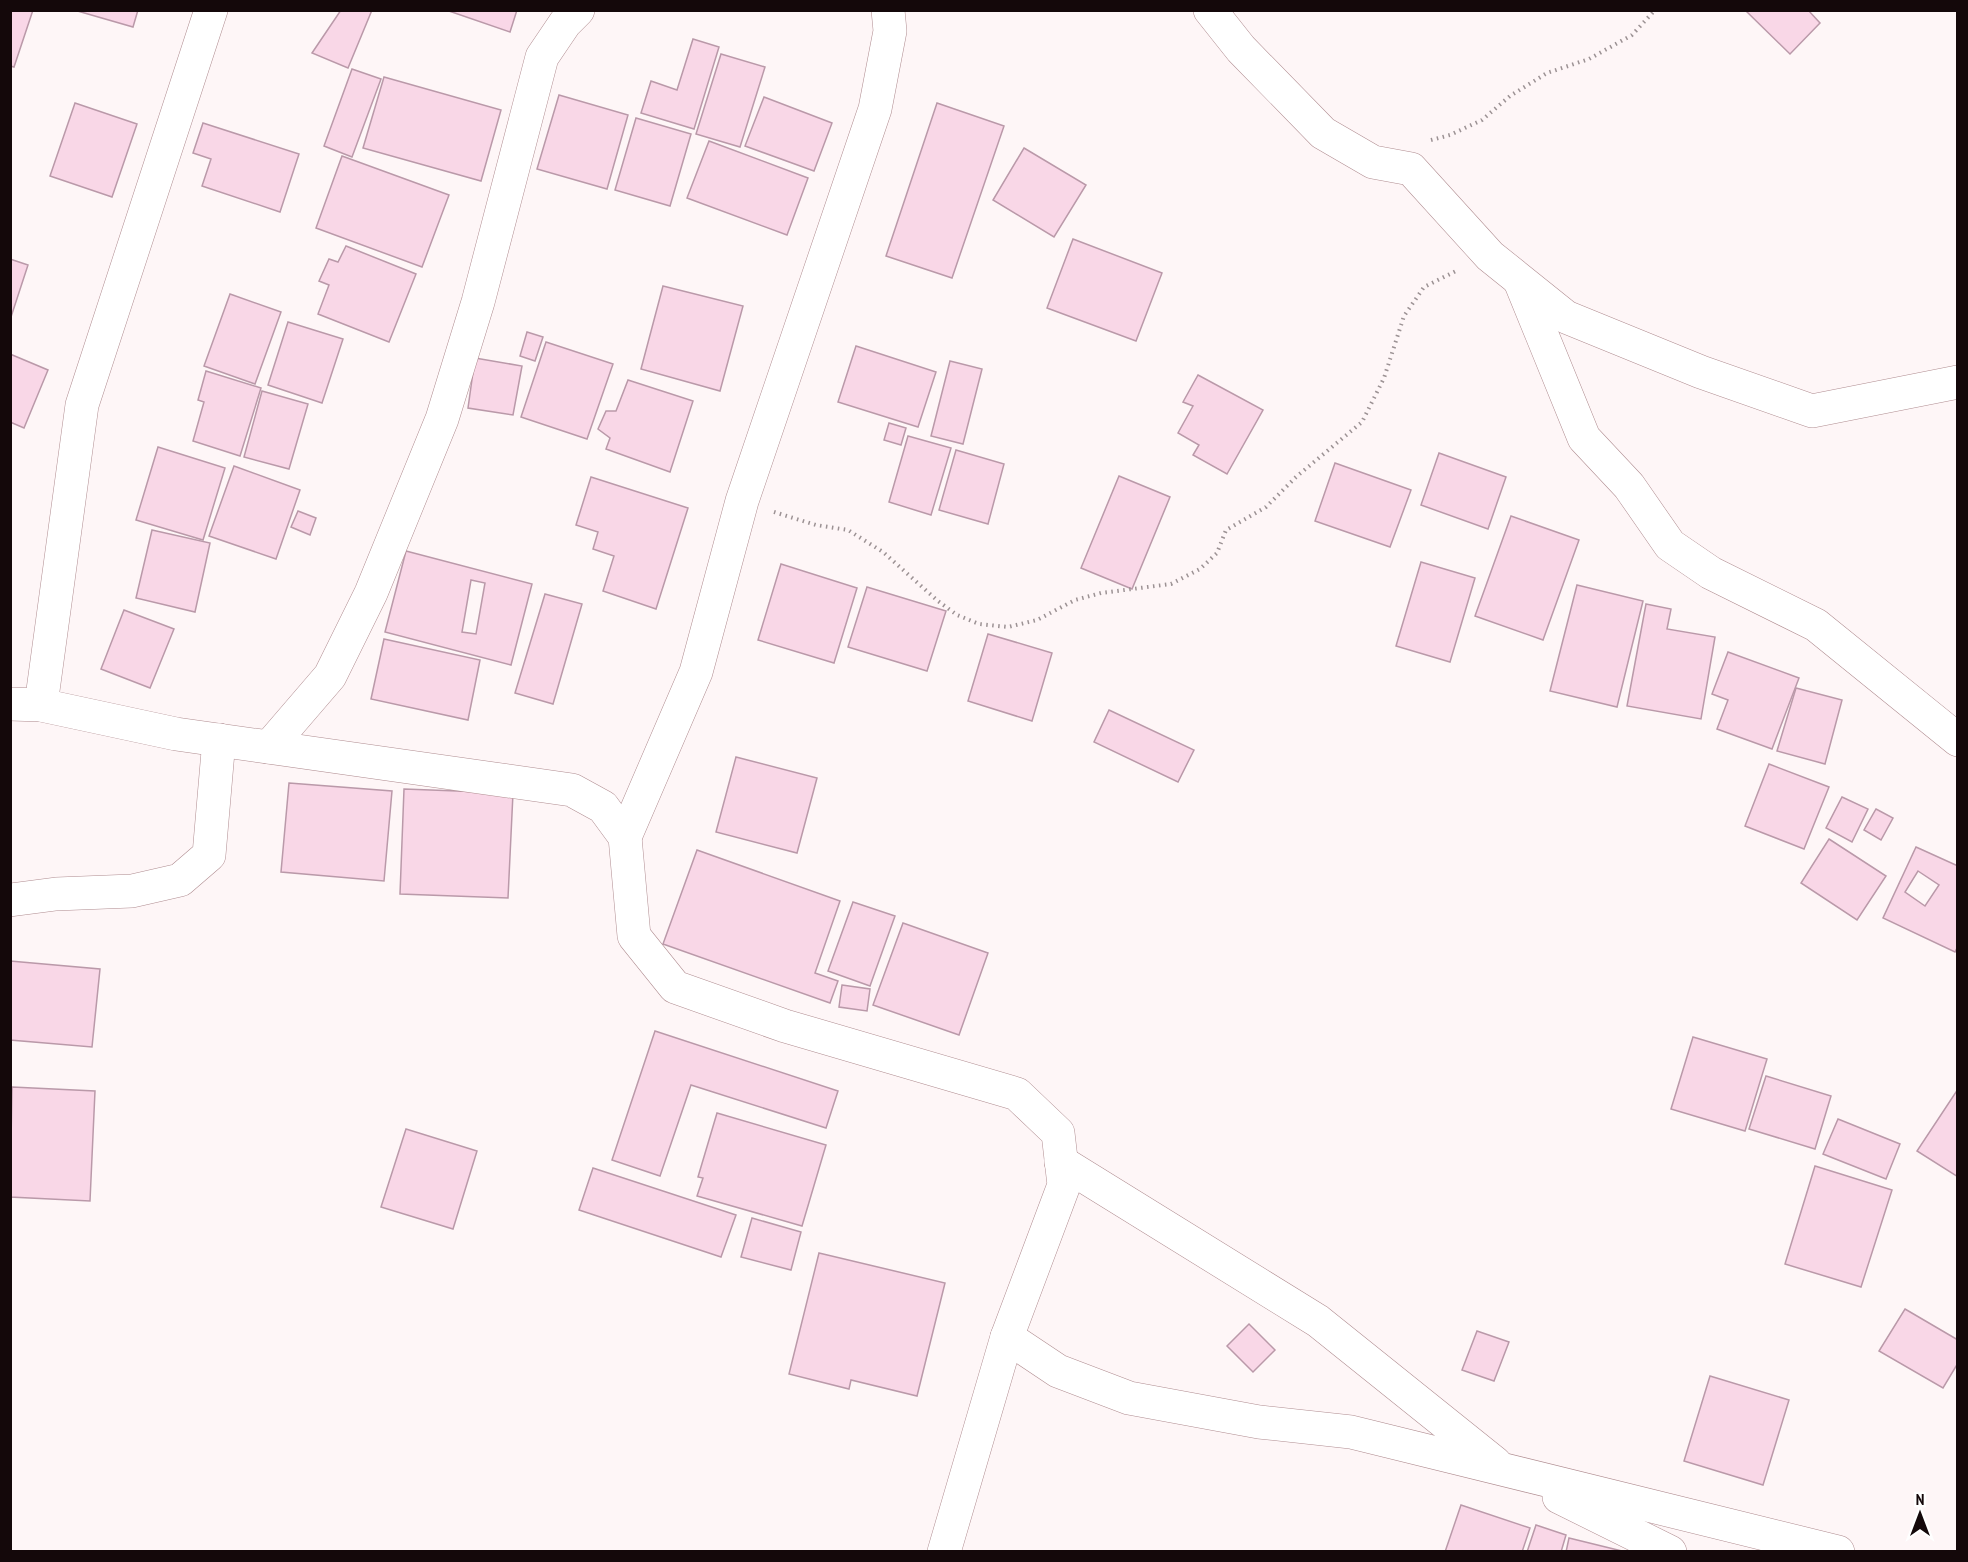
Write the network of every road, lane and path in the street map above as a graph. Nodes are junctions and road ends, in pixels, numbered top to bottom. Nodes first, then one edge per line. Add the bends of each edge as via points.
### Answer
1 (211, 10) edge
2 (578, 10) edge
3 (888, 10) edge
4 (1210, 10) edge
5 (1655, 10) edge
6 (1424, 139) dead end
7 (1490, 256) junction
8 (1519, 279) junction
9 (1958, 382) edge
10 (742, 501) junction
11 (26, 705) edge
12 (219, 740) junction
13 (1958, 740) edge
14 (269, 747) junction
15 (626, 837) junction
16 (10, 900) edge
17 (1061, 1162) junction
18 (1007, 1337) junction
19 (1502, 1469) junction
20 (944, 1551) edge
21 (1670, 1551) edge
22 (1838, 1551) edge

1 - 11 street via 82,405
2 - 14 street via 542,57 478,302 442,419 371,593 330,676
3 - 10 street via 890,31 874,109
4 - 7 street via 1241,49 1323,133 1373,162 1411,169
5 - 6 path via 1632,35 1589,58 1547,73 1510,96 1482,120 1435,140
7 - 8 street
7 - 10 path via 1424,287 1404,316 1384,378 1362,422 1266,507 1226,530 1217,553 1200,569 1171,584 1101,593 1075,600 1037,620 1008,627 979,624 957,615 883,552 848,530 816,525
8 - 9 street via 1566,317 1701,372 1812,411
8 - 13 street via 1584,438 1629,486 1670,545 1711,573 1816,625
10 - 15 street via 696,672
11 - 12 street
12 - 14 street
12 - 16 street via 209,855 180,880 132,891
14 - 15 street via 572,790 603,807
15 - 17 street via 634,936 675,987 784,1026 1017,1094 1058,1134
17 - 18 street via 1064,1185
17 - 19 street via 1318,1322
18 - 19 street via 1058,1371 1128,1398 1259,1422 1351,1432
18 - 20 street
19 - 21 street
19 - 22 street

